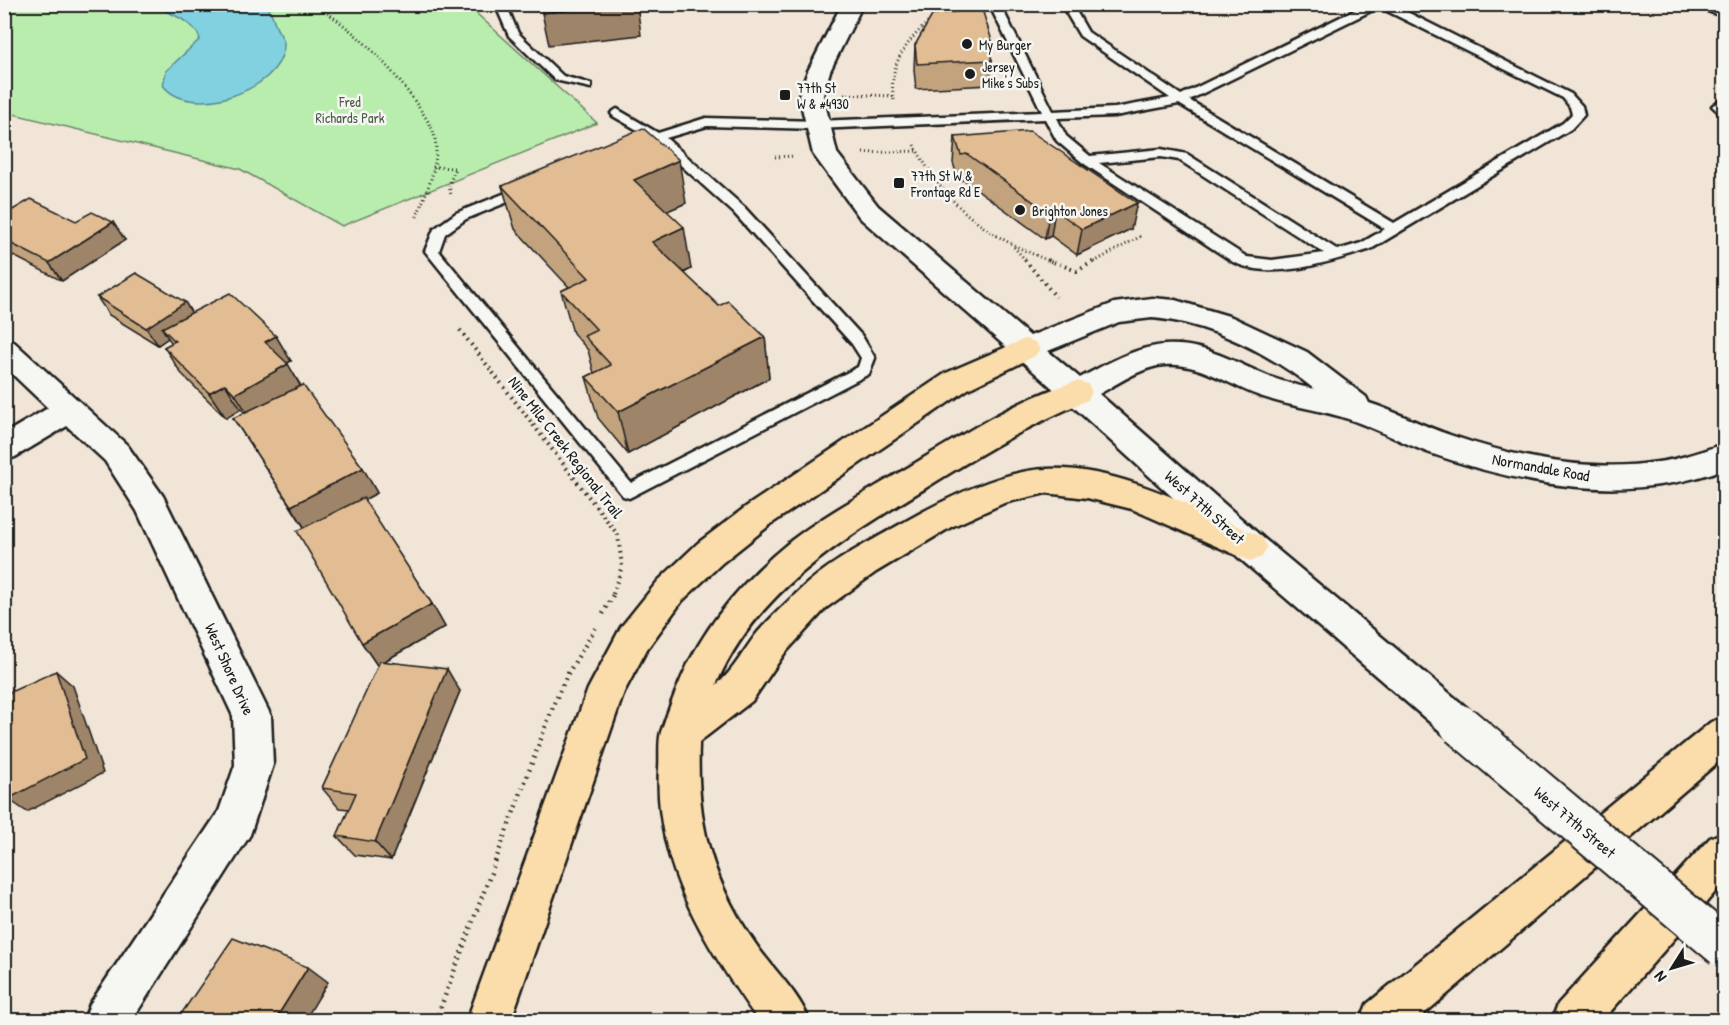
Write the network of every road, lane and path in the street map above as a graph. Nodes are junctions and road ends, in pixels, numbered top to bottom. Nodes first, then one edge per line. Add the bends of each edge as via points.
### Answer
1 (314, 4) edge
2 (500, 4) edge
3 (853, 4) edge
4 (950, 4) edge
5 (994, 4) edge
6 (1066, 4) edge
7 (1376, 4) edge
8 (1382, 4) edge
9 (1710, 4) edge
10 (945, 6) edge
11 (1725, 10) edge
12 (587, 86) dead end
13 (1180, 100) junction
14 (1725, 101) edge
15 (617, 113) dead end
16 (1725, 113) edge
17 (1049, 116) junction
18 (901, 121) junction
19 (816, 125) junction
20 (657, 137) junction
21 (1087, 160) junction
22 (433, 167) junction
23 (461, 216) junction
24 (414, 226) dead end
25 (1396, 230) junction
26 (1143, 236) dead end
27 (1010, 243) junction
28 (1337, 255) junction
29 (1056, 297) dead end
30 (460, 329) dead end
31 (4, 349) edge
32 (1025, 350) junction
33 (1077, 392) junction
34 (71, 409) junction
35 (1363, 412) junction
36 (4, 449) edge
37 (1725, 456) edge
38 (1250, 547) junction
39 (1725, 734) edge
40 (679, 735) junction
41 (1725, 852) edge
42 (1725, 946) edge
43 (106, 1020) edge
44 (436, 1020) edge
45 (489, 1020) edge
46 (787, 1020) edge
47 (1383, 1020) edge
48 (1574, 1020) edge

1 - 22 path via 365,40 396,76 437,138
2 - 12 lane via 513,34 559,78
3 - 19 street, West 77th Street via 816,79 812,95
4 - 10 path
5 - 17 lane
6 - 13 lane via 1084,34
7 - 13 lane
8 - 25 lane via 1567,96 1578,115 1567,126
9 - 11 street
10 - 18 path via 922,26 895,62 890,80
13 - 17 lane via 1115,112
13 - 25 lane
14 - 16 lane via 1718,106
15 - 20 lane
17 - 18 lane
17 - 21 lane via 1061,138
18 - 19 lane
18 - 27 path via 938,186
19 - 20 lane via 706,122
19 - 32 street, West 77th Street via 825,154 869,212
20 - 23 lane
20 - 23 lane via 739,210 857,340 868,358 864,370 629,492 432,251 439,232
21 - 28 lane via 1161,153 1183,157
21 - 28 lane via 1243,261 1279,264
22 - 23 path via 455,168 449,186 452,205
22 - 24 path
25 - 28 lane via 1366,246
26 - 27 path via 1077,271
27 - 29 path
30 - 44 path, Nine Mile Creek Regional Trail via 618,535 623,554 615,590 554,704
31 - 34 street, West Shore Drive
32 - 33 street, West 77th Street
32 - 35 street, Normandale Road via 1114,313 1152,308 1175,310 1222,324 1297,359
32 - 45 highway via 957,381 798,488 710,553 670,591 634,638 607,690
33 - 35 street, Normandale Road via 1151,357 1166,354 1227,369 1271,389
33 - 38 street, West 77th Street
33 - 40 highway via 1017,418 839,525 793,559 749,602 715,649 696,686
34 - 36 street
34 - 43 street, West Shore Drive via 116,453 151,505 252,716 254,765 236,821
35 - 37 street, Normandale Road via 1439,443 1545,471 1606,478 1656,474 1707,464
38 - 40 highway via 1139,498 1087,485 1046,482 997,492 939,518 874,556 814,598 771,643 739,689
38 - 42 street, West 77th Street, bridge
39 - 47 highway
40 - 46 highway via 675,778 688,853 732,950
41 - 48 highway

